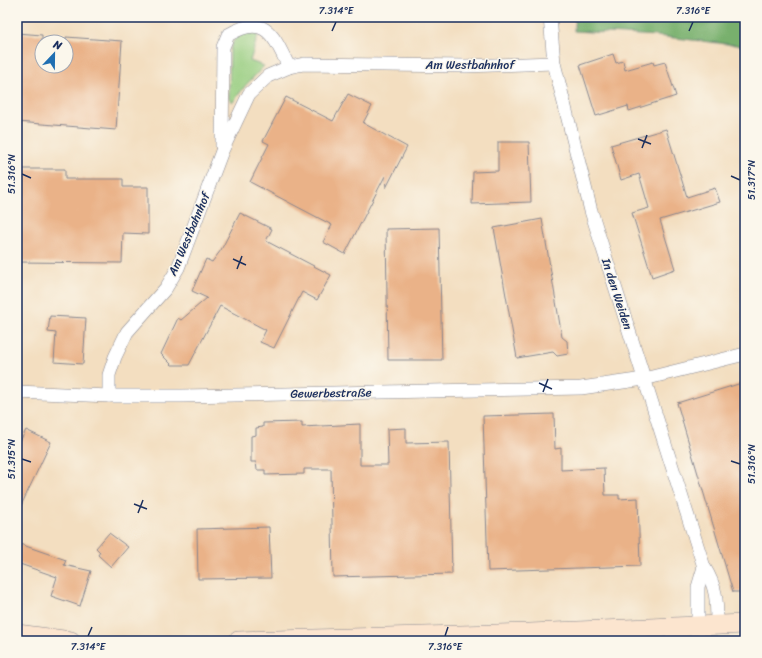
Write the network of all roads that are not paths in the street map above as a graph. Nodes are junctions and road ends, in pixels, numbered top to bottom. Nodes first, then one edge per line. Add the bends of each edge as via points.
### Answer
1 (550, 17) edge
2 (554, 63) junction
3 (289, 67) junction
4 (222, 151) junction
5 (745, 354) edge
6 (644, 379) junction
7 (17, 392) edge
8 (109, 396) junction
9 (704, 567) junction
10 (745, 624) edge
11 (698, 626) junction
12 (717, 626) junction
13 (745, 633) edge
14 (17, 634) edge
15 (71, 641) edge
16 (238, 641) edge

1 - 2 street, In den Weiden
2 - 3 street, Am Westbahnhof via 466,66 304,64
2 - 6 street, In den Weiden via 591,211
3 - 4 street, Am Westbahnhof via 268,76 249,94
3 - 4 street, Am Westbahnhof via 274,38 264,29 241,27 228,35 223,47
4 - 8 street, Am Westbahnhof via 178,268 166,288 127,332 115,357 109,375
5 - 6 street, Gewerbestraße
6 - 8 street, Gewerbestraße via 581,388
6 - 9 street, In den Weiden
7 - 8 street, Gewerbestraße
9 - 11 street via 698,587
9 - 12 street, In den Weiden via 717,596
10 - 12 main road
11 - 12 main road
11 - 16 main road
12 - 13 main road
14 - 15 main road

